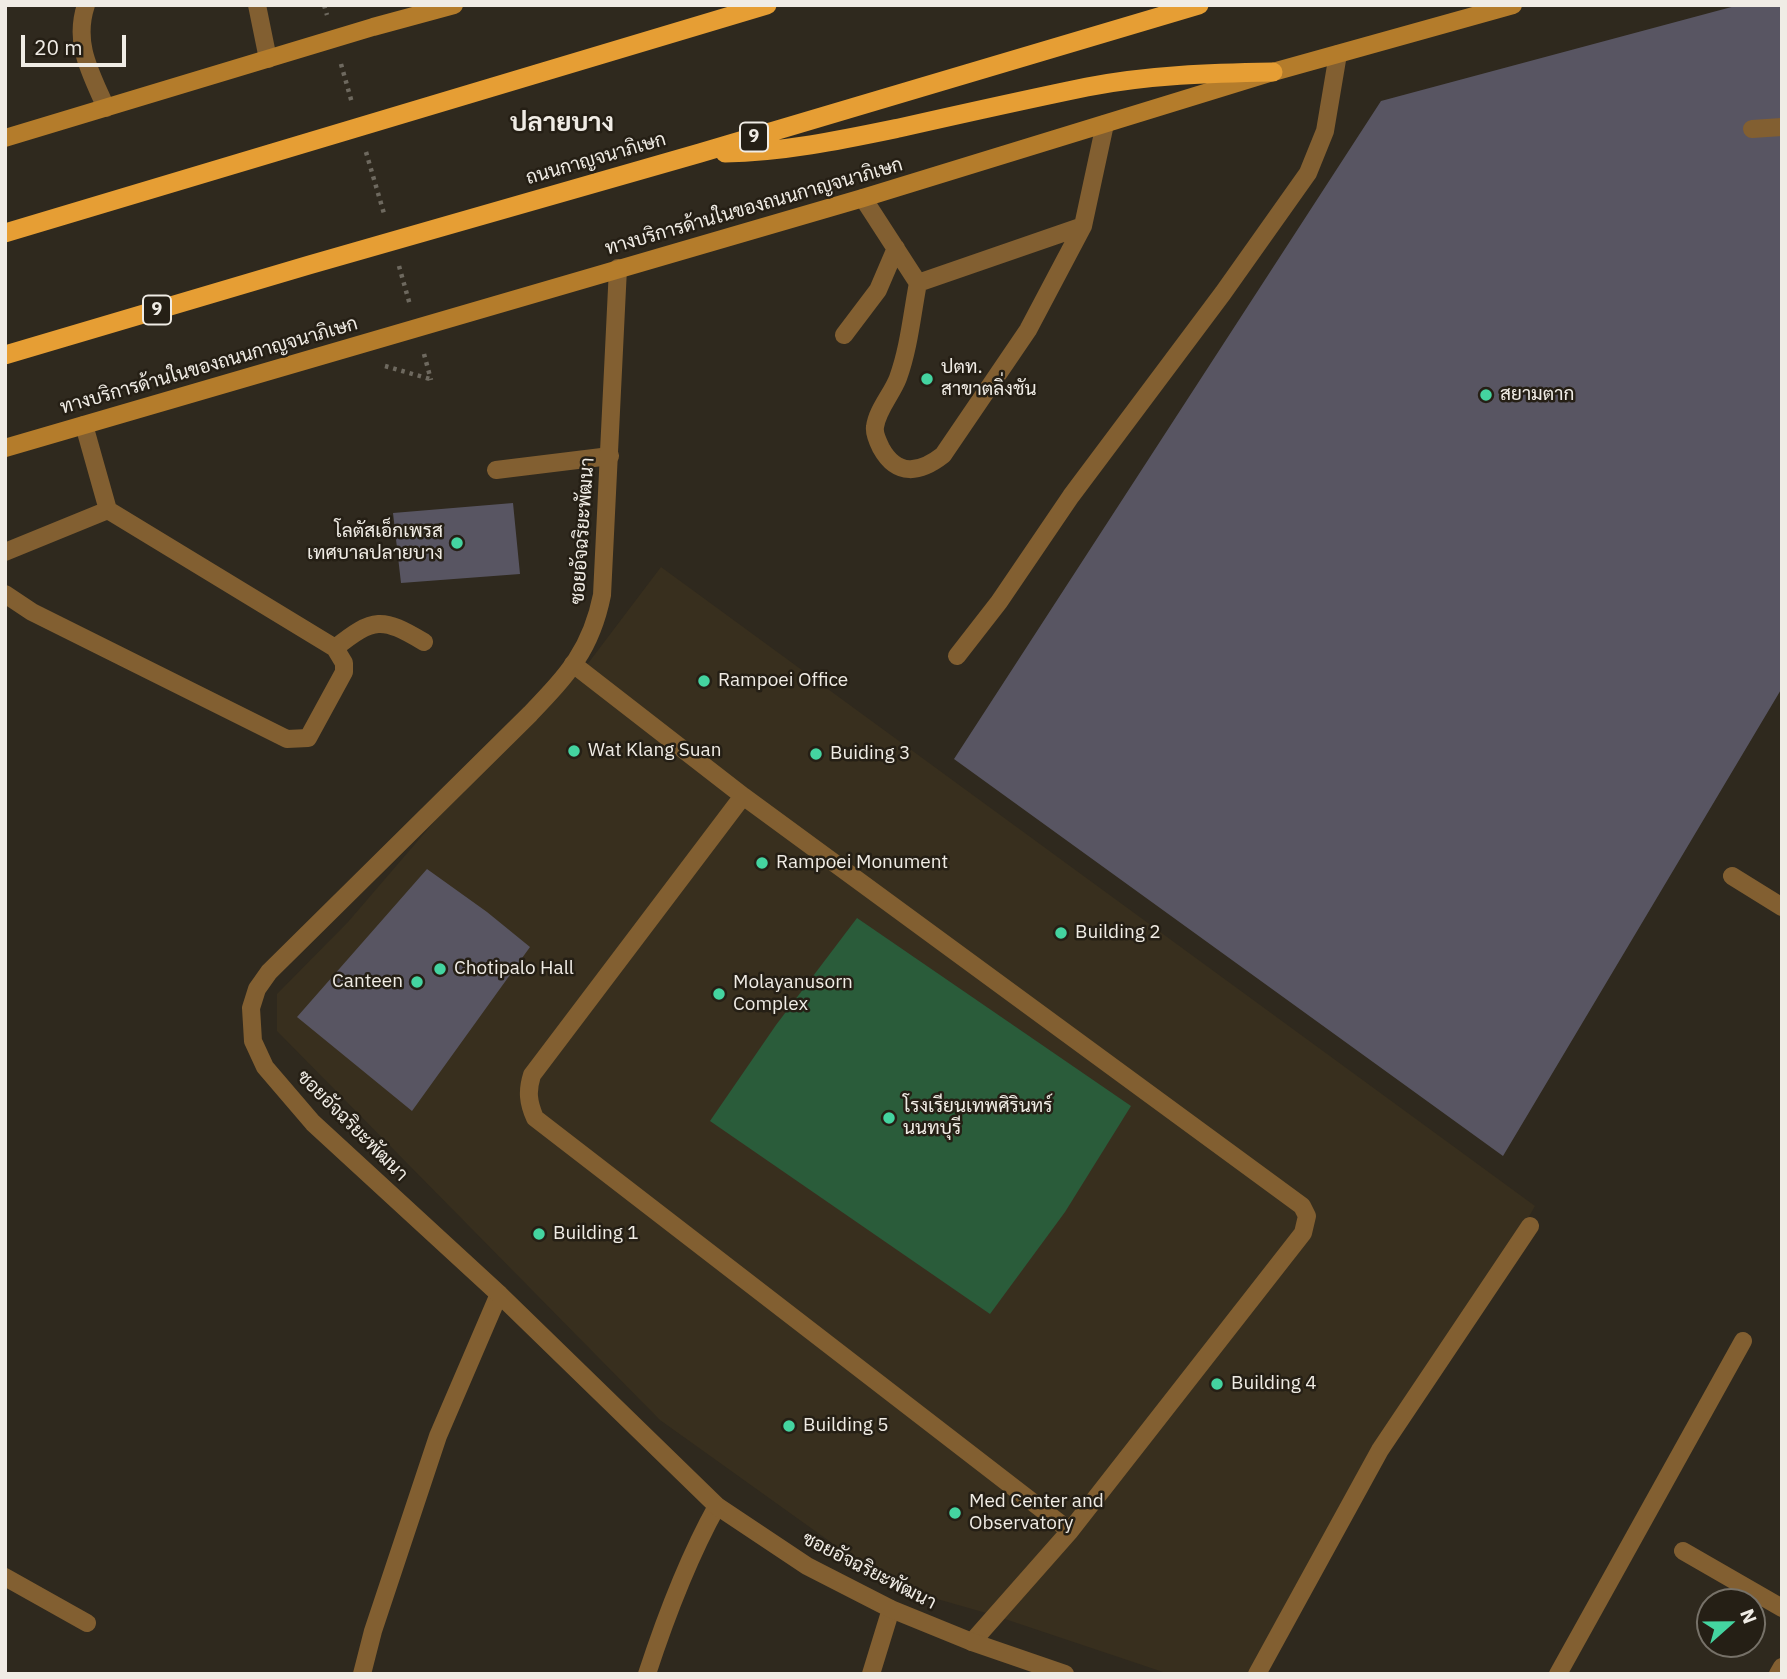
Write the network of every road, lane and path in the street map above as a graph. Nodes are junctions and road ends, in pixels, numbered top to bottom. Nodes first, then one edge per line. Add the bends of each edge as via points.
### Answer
1 (86, 5) edge
2 (257, 5) edge
3 (324, 5) edge
4 (454, 5) edge
5 (767, 5) edge
6 (1199, 5) edge
7 (1513, 5) edge
8 (328, 19) dead end
9 (1338, 54) junction
10 (268, 59) junction
11 (340, 59) dead end
12 (1273, 72) junction
13 (106, 108) junction
14 (355, 112) dead end
15 (1105, 124) junction
16 (1782, 127) edge
17 (1752, 129) dead end
18 (5, 138) edge
19 (362, 139) dead end
20 (700, 153) junction
21 (863, 198) junction
22 (385, 219) dead end
23 (1083, 226) junction
24 (5, 233) edge
25 (896, 248) junction
26 (397, 259) dead end
27 (618, 268) junction
28 (918, 283) junction
29 (412, 313) dead end
30 (845, 335) dead end
31 (424, 353) dead end
32 (5, 355) edge
33 (431, 380) dead end
34 (85, 425) junction
35 (5, 448) edge
36 (610, 456) junction
37 (496, 470) dead end
38 (108, 510) junction
39 (5, 552) edge
40 (5, 594) edge
41 (424, 642) dead end
42 (335, 648) junction
43 (957, 656) dead end
44 (573, 664) junction
45 (743, 796) junction
46 (1732, 876) dead end
47 (1782, 907) edge
48 (1530, 1226) dead end
49 (499, 1294) junction
50 (1743, 1341) dead end
51 (717, 1506) junction
52 (1070, 1531) junction
53 (1684, 1551) dead end
54 (5, 1577) edge
55 (1782, 1608) edge
56 (891, 1609) junction
57 (87, 1623) dead end
58 (972, 1642) junction
59 (1782, 1667) edge
60 (362, 1674) edge
61 (647, 1674) edge
62 (871, 1674) edge
63 (1065, 1674) edge
64 (1257, 1674) edge
65 (1558, 1674) edge
66 (1778, 1674) edge

1 - 13 street via 80,22 83,53
2 - 10 street
3 - 8 path
4 - 10 main road
5 - 24 highway
6 - 20 highway, ถนนกาญจนาภิเษก / 9
7 - 9 main road, ทางบริการด้านในของถนนกาญจนาภิเษก
9 - 12 main road, ทางบริการด้านในของถนนกาญจนาภิเษก
9 - 43 street via 1325,131 1308,173
10 - 13 main road
11 - 14 path
12 - 15 main road, ทางบริการด้านในของถนนกาญจนาภิเษก
12 - 20 highway via 1201,74 1090,87 825,144 764,153
13 - 18 main road
15 - 21 main road, ทางบริการด้านในของถนนกาญจนาภิเษก
15 - 23 street
16 - 17 street
19 - 22 path
20 - 32 highway, ถนนกาญจนาภิเษก / 9
21 - 25 street
21 - 27 main road, ทางบริการด้านในของถนนกาญจนาภิเษก
23 - 28 street
23 - 28 street via 1028,330 943,455 919,470 905,470 888,460 875,428 898,379
25 - 28 street
25 - 30 street via 878,290
26 - 29 path
27 - 34 main road, ทางบริการด้านในของถนนกาญจนาภิเษก
27 - 36 street, ซอยอัจฉริยะพัฒนา
31 - 33 path
34 - 35 main road, ทางบริการด้านในของถนนกาญจนาภิเษก
34 - 38 street
36 - 37 street
36 - 44 street, ซอยอัจฉริยะพัฒนา via 602,595 590,638
38 - 39 street
38 - 42 street
40 - 42 street via 287,739 308,738 314,730 344,672
41 - 42 street via 380,622 355,632
44 - 45 street
44 - 49 street, ซอยอัจฉริยะพัฒนา via 501,744 269,972 251,1007 253,1041 265,1067 313,1123
45 - 52 street via 533,1075 528,1088 535,1118
45 - 52 street via 1302,1206 1307,1216 1303,1234
46 - 47 street
48 - 64 street via 1380,1450
49 - 51 street, ซอยอัจฉริยะพัฒนา
49 - 60 street via 438,1436
50 - 65 street
51 - 56 street, ซอยอัจฉริยะพัฒนา via 807,1566
51 - 61 street via 670,1604
52 - 58 street
53 - 55 street
54 - 57 street
56 - 58 street, ซอยอัจฉริยะพัฒนา
56 - 62 street
58 - 63 street, ซอยอัจฉริยะพัฒนา
59 - 66 street

